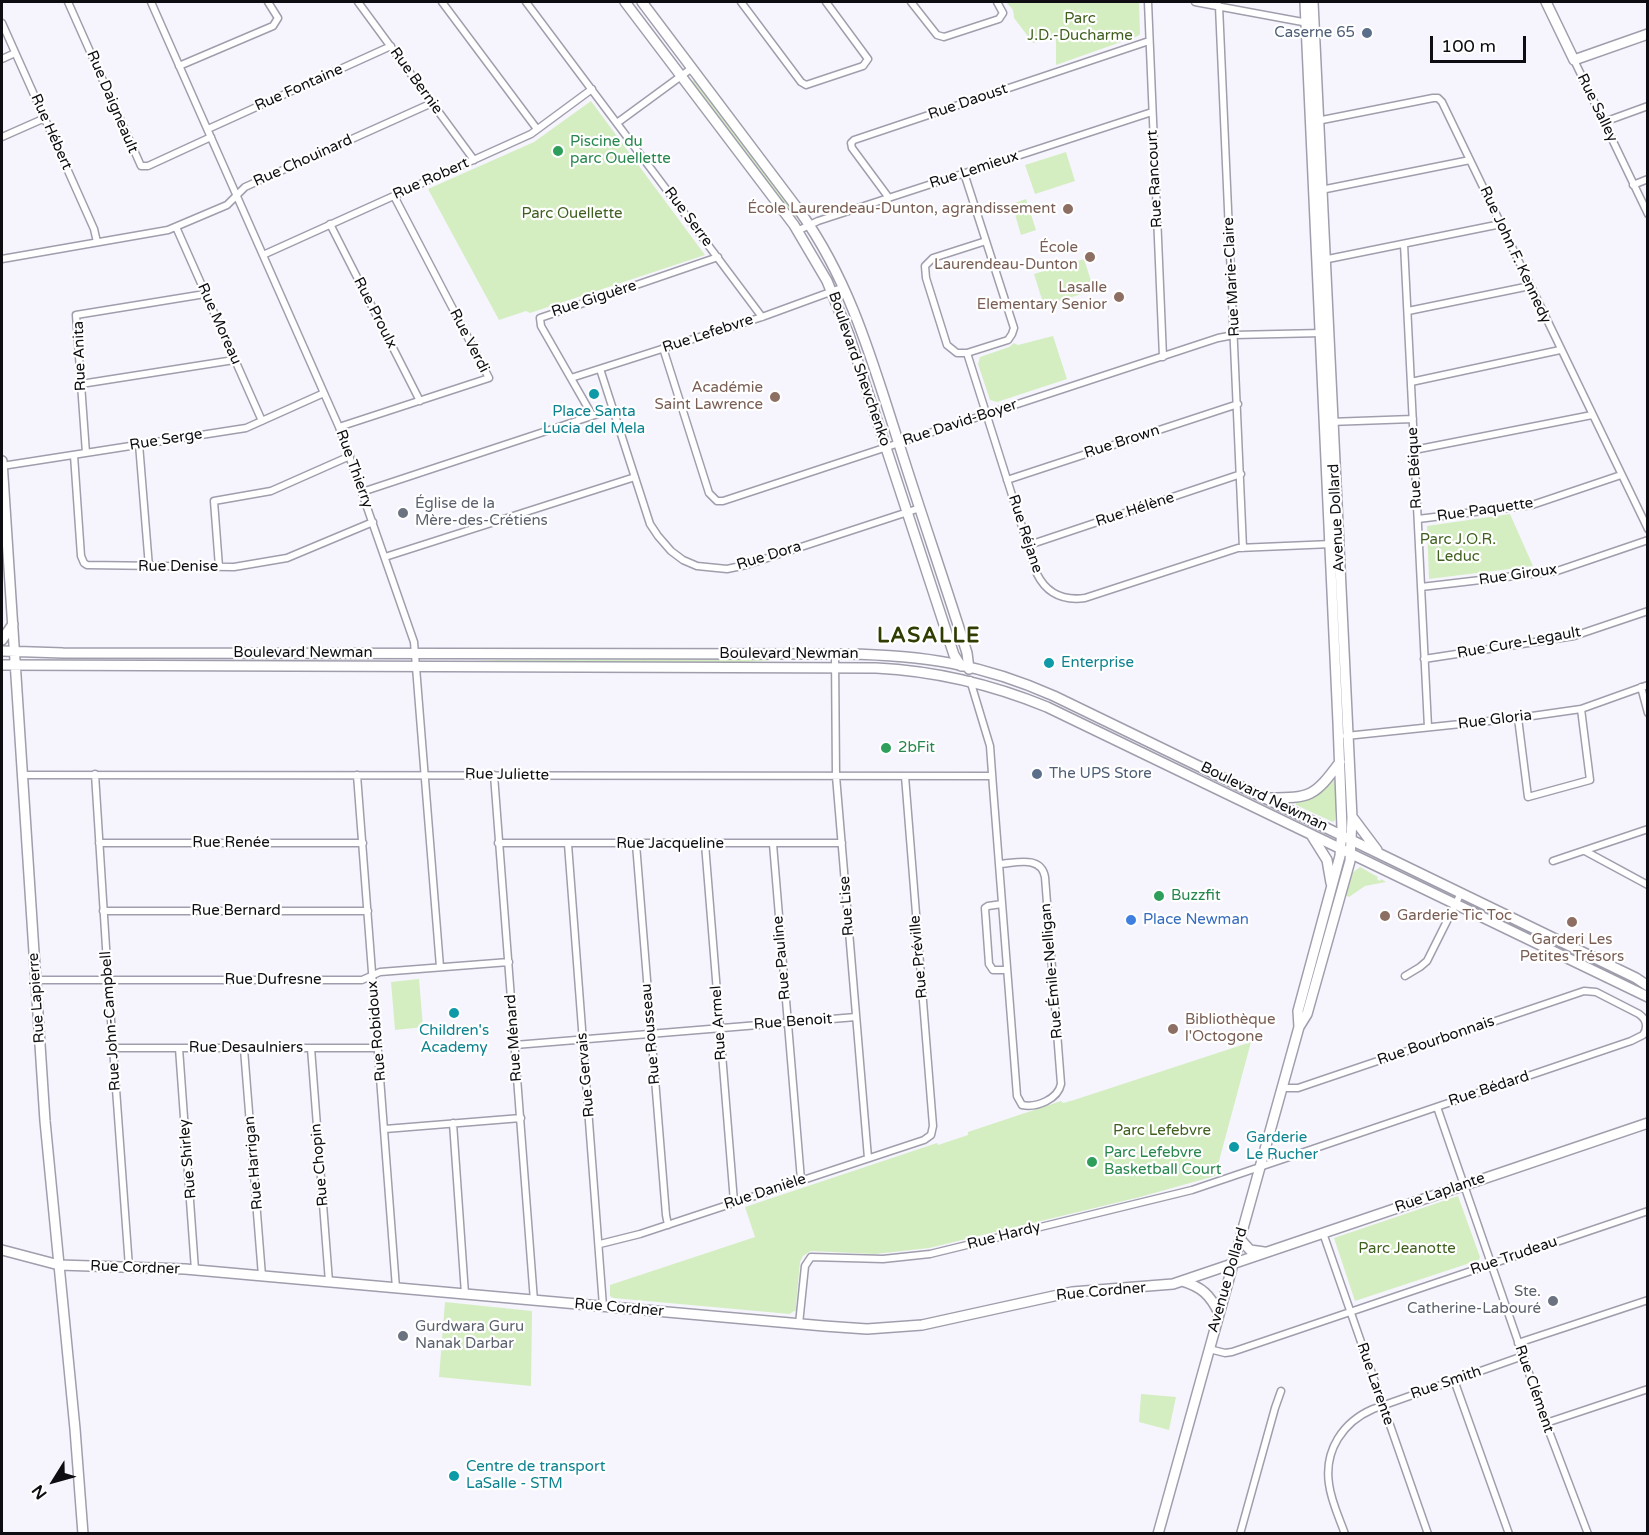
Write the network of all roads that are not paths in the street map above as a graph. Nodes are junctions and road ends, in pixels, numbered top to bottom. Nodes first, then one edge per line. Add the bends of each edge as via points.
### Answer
1 (68, 2) edge
2 (151, 2) edge
3 (268, 2) edge
4 (358, 2) edge
5 (442, 2) edge
6 (526, 2) edge
7 (625, 2) edge
8 (642, 2) edge
9 (741, 2) edge
10 (826, 2) edge
11 (911, 2) edge
12 (997, 2) edge
13 (1148, 2) edge
14 (1195, 2) edge
15 (1305, 2) edge
16 (1313, 2) edge
17 (1546, 2) edge
18 (1219, 6) junction
19 (2, 22) edge
20 (1310, 24) junction
21 (1647, 34) edge
22 (1149, 40) junction
23 (391, 46) junction
24 (15, 53) junction
25 (2, 60) edge
26 (1574, 60) junction
27 (179, 66) junction
28 (692, 68) junction
29 (681, 76) junction
30 (592, 89) junction
31 (432, 103) junction
32 (1647, 106) edge
33 (1152, 112) junction
34 (45, 118) junction
35 (1315, 121) junction
36 (1604, 122) junction
37 (617, 123) junction
38 (208, 129) junction
39 (537, 129) junction
40 (2, 137) edge
41 (211, 137) junction
42 (1470, 159) junction
43 (474, 160) junction
44 (964, 173) junction
45 (1647, 179) edge
46 (1633, 184) junction
47 (1318, 191) junction
48 (236, 195) junction
49 (394, 196) junction
50 (889, 198) junction
51 (1647, 214) edge
52 (1501, 224) junction
53 (330, 225) junction
54 (809, 225) junction
55 (176, 227) junction
56 (798, 231) junction
57 (986, 241) junction
58 (98, 242) junction
59 (1404, 244) junction
60 (263, 255) junction
61 (718, 258) junction
62 (2, 259) edge
63 (1321, 260) junction
64 (1530, 286) junction
65 (844, 287) junction
66 (832, 292) junction
67 (205, 294) junction
68 (1408, 311) junction
69 (762, 317) junction
70 (1324, 332) junction
71 (1234, 335) junction
72 (663, 348) junction
73 (1560, 350) junction
74 (967, 353) junction
75 (1163, 357) junction
76 (234, 360) junction
77 (600, 369) junction
78 (571, 378) junction
79 (1411, 382) junction
80 (81, 384) junction
81 (324, 393) junction
82 (420, 400) junction
83 (1238, 404) junction
84 (613, 409) junction
85 (986, 414) junction
86 (592, 415) junction
87 (1592, 415) junction
88 (1413, 419) junction
89 (262, 422) junction
90 (1328, 422) junction
91 (339, 427) junction
92 (899, 443) junction
93 (139, 444) junction
94 (886, 447) junction
95 (1414, 450) junction
96 (86, 453) junction
97 (74, 455) junction
98 (350, 456) junction
99 (2, 461) edge
100 (2, 466) edge
101 (1241, 474) junction
102 (1621, 476) junction
103 (635, 477) junction
104 (1007, 480) junction
105 (362, 492) junction
106 (920, 508) junction
107 (907, 512) junction
108 (1418, 519) junction
109 (373, 522) junction
110 (1647, 529) edge
111 (1647, 540) edge
112 (1334, 544) junction
113 (1029, 545) junction
114 (1243, 548) junction
115 (385, 556) junction
116 (149, 567) junction
117 (219, 567) junction
118 (1421, 587) junction
119 (1647, 611) edge
120 (13, 624) junction
121 (2, 640) edge
122 (951, 644) junction
123 (2, 651) edge
124 (15, 652) junction
125 (415, 654) junction
126 (835, 654) junction
127 (1424, 658) junction
128 (938, 660) junction
129 (2, 665) edge
130 (964, 665) junction
131 (16, 666) junction
132 (416, 667) junction
133 (835, 668) junction
134 (970, 680) junction
135 (1644, 686) edge
136 (1581, 709) junction
137 (1647, 713) edge
138 (1518, 718) junction
139 (1428, 727) junction
140 (1343, 736) junction
141 (1340, 762) junction
142 (95, 774) junction
143 (425, 774) junction
144 (23, 775) junction
145 (357, 775) junction
146 (494, 775) junction
147 (836, 776) junction
148 (906, 776) junction
149 (992, 776) junction
150 (1265, 798) junction
151 (1352, 818) junction
152 (1647, 829) edge
153 (1311, 835) junction
154 (1342, 835) junction
155 (1352, 840) junction
156 (99, 843) junction
157 (363, 843) junction
158 (498, 843) junction
159 (842, 843) junction
160 (568, 844) junction
161 (636, 844) junction
162 (705, 844) junction
163 (773, 844) junction
164 (1341, 850) junction
165 (1585, 851) junction
166 (1351, 854) junction
167 (1381, 854) junction
168 (1553, 861) dead end
169 (999, 864) junction
170 (1647, 885) edge
171 (1331, 889) junction
172 (1461, 893) junction
173 (1002, 904) junction
174 (1456, 905) junction
175 (103, 911) junction
176 (368, 911) junction
177 (509, 962) junction
178 (440, 967) junction
179 (1007, 969) junction
180 (373, 976) junction
181 (1405, 976) dead end
182 (1636, 978) junction
183 (1647, 978) edge
184 (36, 980) junction
185 (108, 980) junction
186 (1647, 986) edge
187 (1589, 991) joint
188 (1647, 997) edge
189 (856, 1017) junction
190 (787, 1022) junction
191 (719, 1027) junction
192 (1299, 1027) junction
193 (651, 1033) junction
194 (583, 1038) junction
195 (515, 1045) junction
196 (113, 1048) junction
197 (179, 1048) junction
198 (311, 1048) junction
199 (378, 1048) junction
200 (244, 1049) junction
201 (1282, 1088) junction
202 (1034, 1105) joint
203 (1437, 1107) junction
204 (521, 1118) junction
205 (453, 1123) junction
206 (1647, 1123) edge
207 (385, 1129) junction
208 (930, 1137) joint
209 (868, 1158) junction
210 (1259, 1168) junction
211 (801, 1180) junction
212 (1464, 1185) junction
213 (734, 1202) junction
214 (1647, 1211) edge
215 (668, 1224) junction
216 (1323, 1233) junction
217 (1240, 1239) junction
218 (600, 1244) junction
219 (2, 1250) edge
220 (1267, 1252) junction
221 (1233, 1264) junction
222 (1491, 1264) junction
223 (59, 1265) junction
224 (129, 1267) junction
225 (195, 1270) junction
226 (262, 1276) junction
227 (1182, 1281) junction
228 (328, 1282) junction
229 (396, 1288) junction
230 (465, 1294) junction
231 (534, 1300) junction
232 (1647, 1300) edge
233 (603, 1306) junction
234 (1350, 1311) junction
235 (1219, 1313) junction
236 (800, 1324) junction
237 (1518, 1343) junction
238 (1209, 1349) junction
239 (1523, 1356) junction
240 (1454, 1380) junction
241 (1647, 1389) edge
242 (1281, 1391) dead end
243 (1383, 1405) junction
244 (1546, 1424) junction
245 (83, 1533) edge
246 (1158, 1533) edge
247 (1240, 1533) edge
248 (1345, 1533) edge
249 (1428, 1533) edge
250 (1509, 1533) edge
251 (1588, 1533) edge

1 - 41 street, Rue Daigneault via 141,166
2 - 27 street, Rue Thierry
3 - 27 street via 278,18 273,26
4 - 23 street, Rue Bernie
5 - 39 street
6 - 30 street, Rue Serre
7 - 29 main road, Boulevard Shevchenko
8 - 28 main road, Boulevard Shevchenko
9 - 10 street via 806,85 863,66 868,59
11 - 12 street via 937,35 944,38 999,19 1003,13
13 - 22 street, Rue Rancourt
14 - 18 street
15 - 20 main road, Avenue Dollard
16 - 20 main road, Avenue Dollard
17 - 26 main road, Rue Salley
18 - 20 street
18 - 71 street, Rue Marie-Claire
19 - 24 street, Rue Hébert
20 - 35 main road, Avenue Dollard
21 - 26 main road
22 - 33 street, Rue Rancourt
22 - 50 street, Rue Daoust via 854,140 852,148
23 - 31 street, Rue Bernie
23 - 38 street, Rue Fontaine
24 - 25 street
24 - 34 street, Rue Hébert
26 - 36 street, Rue Salley
27 - 38 street, Rue Thierry
28 - 29 street
28 - 54 main road, Boulevard Shevchenko
29 - 37 street
29 - 56 main road, Boulevard Shevchenko
30 - 37 street, Rue Serre
30 - 39 street, Rue Robert
31 - 43 street, Rue Bernie
31 - 48 street, Rue Chouinard via 245,187
32 - 36 street
33 - 44 street, Rue Lemieux
33 - 75 street, Rue Rancourt
34 - 40 street
34 - 58 street, Rue Hébert
35 - 42 street, Rue John F. Kennedy via 1438,98
35 - 47 main road, Avenue Dollard
36 - 46 street, Rue Salley
37 - 61 street, Rue Serre
38 - 41 street, Rue Thierry
39 - 43 street, Rue Robert
41 - 48 street, Rue Thierry
42 - 47 street
42 - 52 street, Rue John F. Kennedy
43 - 49 street, Rue Robert
44 - 50 street, Rue Lemieux
44 - 57 street
45 - 46 street
46 - 51 street, Rue Salley
47 - 63 main road, Avenue Dollard
48 - 55 street, Rue Chouinard via 227,205
48 - 60 street, Rue Thierry
49 - 53 street, Rue Robert
49 - 82 street, Rue Verdi via 489,378
50 - 54 street, Rue Lemieux
52 - 59 street
52 - 64 street, Rue John F. Kennedy
53 - 60 street, Rue Robert
53 - 82 street, Rue Proulx
54 - 56 street, Rue Lemieux
54 - 65 main road, Boulevard Shevchenko
55 - 58 street, Rue Chouinard
55 - 67 street, Rue Moreau
56 - 66 main road, Boulevard Shevchenko
57 - 74 street via 1013,331 1008,339
57 - 74 street via 933,258 925,270 947,345 957,353
58 - 62 street, Rue Chouinard
59 - 63 street
59 - 68 street, Rue Béique
60 - 81 street, Rue Thierry
61 - 69 street, Rue Serre
61 - 78 street, Rue Giguère via 540,318
63 - 70 main road, Avenue Dollard
64 - 68 street
64 - 73 street, Rue John F. Kennedy
65 - 66 street, Rue Lefebvre
65 - 92 main road, Boulevard Shevchenko
66 - 69 street, Rue Lefebvre
66 - 94 main road, Boulevard Shevchenko
67 - 76 street, Rue Moreau
67 - 80 street, Rue Anita via 76,315
68 - 79 street, Rue Béique
69 - 72 street, Rue Lefebvre
70 - 71 street, Rue David-Boyer
70 - 90 main road, Avenue Dollard
71 - 75 street, Rue David-Boyer
71 - 83 street, Rue Marie-Claire
72 - 77 street, Rue Lefebvre
72 - 94 street, Rue David-Boyer via 709,493 717,501
73 - 79 street
73 - 87 street, Rue John F. Kennedy
74 - 85 street, Rue Réjane
75 - 85 street, Rue David-Boyer
76 - 80 street
76 - 89 street, Rue Moreau
77 - 78 street, Rue Lefebvre
77 - 84 street, Rue Dora
78 - 86 street, Rue Giguère
79 - 88 street, Rue Béique
80 - 96 street, Rue Anita
81 - 89 street, Rue Serge
81 - 91 street, Rue Thierry
82 - 91 street, Rue Verdi
83 - 101 street, Rue Marie-Claire
83 - 104 street, Rue Brown
84 - 86 street
84 - 103 street, Rue Dora
85 - 92 street, Rue David-Boyer
85 - 104 street, Rue Réjane
86 - 105 street
87 - 95 street
87 - 102 street, Rue John F. Kennedy
88 - 90 street
88 - 95 street, Rue Béique
89 - 93 street, Rue Serge via 246,428
90 - 112 main road, Avenue Dollard
91 - 98 street, Rue Thierry
92 - 94 street, Rue David-Boyer
92 - 106 main road, Boulevard Shevchenko
93 - 96 street, Rue Serge
93 - 116 street
94 - 107 main road, Boulevard Shevchenko
95 - 108 street, Rue Béique
96 - 97 street, Rue Serge
97 - 100 street, Rue Serge
97 - 116 street, Rue Denise via 84,563
98 - 105 street, Rue Thierry
98 - 117 street via 271,491 214,501
99 - 100 main road, Rue Lapierre
100 - 120 main road, Rue Lapierre
101 - 113 street, Rue Hélène
101 - 114 street, Rue Marie-Claire
102 - 108 street, Rue Paquette via 1532,505
102 - 110 street, Rue John F. Kennedy
103 - 107 street, Rue Dora via 650,524 670,551 697,566 713,569 746,565
103 - 115 street
104 - 113 street, Rue Réjane
105 - 109 street, Rue Thierry
106 - 107 street, Rue Dora
106 - 130 main road, Boulevard Shevchenko via 967,653
107 - 122 main road, Boulevard Shevchenko
108 - 118 street, Rue Béique
109 - 115 street, Rue Thierry
109 - 117 street, Rue Denise via 287,558
111 - 118 street, Rue Giroux via 1557,571
112 - 114 street, Rue Réjane
112 - 140 main road, Avenue Dollard
113 - 114 street, Rue Réjane via 1043,584 1055,595 1075,599
115 - 125 street, Rue Thierry
116 - 117 street, Rue Denise
118 - 127 street, Rue Béique
119 - 127 street, Rue Cure-Legault via 1574,636
120 - 121 main road
120 - 124 main road, Rue Lapierre
122 - 128 main road
122 - 130 main road, Boulevard Shevchenko
123 - 124 main road, Boulevard Newman
124 - 125 main road, Boulevard Newman
124 - 131 main road, Rue Lapierre
125 - 126 main road, Boulevard Newman
125 - 132 street, Rue Thierry
126 - 128 main road, Boulevard Newman
126 - 133 street, Rue Lise
127 - 139 street, Rue Béique
128 - 130 main road, Boulevard Newman
129 - 131 main road, Boulevard Newman
130 - 134 main road, Boulevard Shevchenko
130 - 150 main road, Boulevard Newman via 1035,688
131 - 132 main road, Boulevard Newman
131 - 144 main road, Rue Lapierre
132 - 133 main road, Boulevard Newman
132 - 143 street, Rue Thierry
133 - 134 main road, Boulevard Newman via 906,669
133 - 147 street, Rue Lise
134 - 149 street, Boulevard Shevchenko via 990,746
134 - 153 main road, Boulevard Newman via 1053,710
135 - 136 street, Rue Gloria
135 - 137 street
136 - 138 street, Rue Gloria
136 - 138 street via 1590,780 1528,797
138 - 139 street, Rue Gloria
139 - 140 street, Rue Gloria
140 - 141 main road, Avenue Dollard
140 - 151 main road, Avenue Dollard
141 - 150 main road via 1324,785 1309,795
141 - 154 main road, Avenue Dollard
142 - 144 street, Rue Juliette
142 - 145 street, Rue Juliette
142 - 156 street, Rue John-Campbell
143 - 145 street, Rue Juliette
143 - 146 street, Rue Juliette
143 - 178 street, Rue Thierry
144 - 184 main road, Rue Lapierre
145 - 157 street, Rue Robidoux
146 - 147 street, Rue Juliette
146 - 158 street, Rue Ménard
147 - 148 street, Rue Juliette
147 - 159 street, Rue Lise
148 - 149 street, Rue Juliette
148 - 208 street, Rue Préville via 933,1126
149 - 169 street, Boulevard Shevchenko
150 - 154 main road, Boulevard Newman
151 - 155 main road, Avenue Dollard
151 - 167 main road
152 - 165 street
153 - 164 main road, Boulevard Newman
153 - 171 main road via 1327,860
154 - 155 main road, Boulevard Newman
154 - 164 main road, Avenue Dollard
155 - 166 main road, Avenue Dollard
155 - 167 main road, Boulevard Newman
156 - 157 street, Rue Renée
156 - 175 street, Rue John-Campbell
157 - 176 street, Rue Robidoux
158 - 160 street, Rue Jacqueline
158 - 177 street, Rue Ménard
159 - 163 street, Rue Jacqueline
159 - 189 street, Rue Lise
160 - 161 street, Rue Jacqueline
160 - 194 street, Rue Gervais
161 - 162 street, Rue Jacqueline
161 - 193 street, Rue Rousseau
162 - 163 street, Rue Jacqueline
162 - 191 street, Rue Armel
163 - 190 street, Rue Pauline
164 - 166 main road, Boulevard Newman
164 - 171 main road, Avenue Dollard
165 - 168 street
165 - 170 street
166 - 174 main road, Boulevard Newman
166 - 192 main road, Avenue Dollard via 1307,1014
167 - 172 main road, Boulevard Newman
169 - 173 street, Boulevard Shevchenko
169 - 202 street, Rue Émile-Nelligan via 1036,863 1045,877 1061,1084 1055,1096
171 - 192 main road, Avenue Dollard via 1298,1011
172 - 174 street
172 - 182 main road, Boulevard Newman
173 - 179 street, Boulevard Shevchenko
173 - 179 street via 985,908 989,964 993,970
174 - 181 street via 1427,960
174 - 188 main road, Boulevard Newman
175 - 176 street, Rue Bernard
175 - 185 street, Rue John-Campbell
176 - 180 street, Rue Robidoux
177 - 178 street, Rue Dufresne
177 - 195 street, Rue Ménard
178 - 180 street, Rue Dufresne via 380,972
179 - 202 street, Boulevard Shevchenko via 1017,1096 1022,1105
180 - 185 street, Rue Dufresne via 362,980
180 - 199 street, Rue Robidoux
182 - 183 main road
182 - 186 main road, Boulevard Newman
184 - 185 street, Rue Dufresne
184 - 223 main road, Rue Lapierre
185 - 196 street, Rue John-Campbell
187 - 201 street, Rue Bourbonnais via 1298,1088
187 - 203 street, Rue Bédard via 1641,1015 1645,1032 1631,1041
189 - 190 street, Rue Benoit
189 - 209 street, Rue Lise
190 - 191 street, Rue Benoit
190 - 211 street, Rue Pauline
191 - 193 street, Rue Benoit
191 - 213 street, Rue Armel
192 - 201 main road, Avenue Dollard
193 - 194 street, Rue Benoit
193 - 215 street, Rue Rousseau
194 - 195 street, Rue Benoit
194 - 218 street, Rue Gervais
195 - 204 street, Rue Ménard
196 - 197 street, Rue Desaulniers
196 - 224 street, Rue John-Campbell
197 - 200 street, Rue Desaulniers
197 - 225 street, Rue Shirley
198 - 199 street, Rue Desaulniers
198 - 200 street, Rue Desaulniers
198 - 228 street, Rue Chopin
199 - 207 street, Rue Robidoux
200 - 226 street, Rue Harrigan
201 - 210 main road, Avenue Dollard
203 - 210 street, Rue Bédard
203 - 212 street, Rue Clément
204 - 205 street
204 - 231 street, Rue Ménard
205 - 207 street
205 - 230 street
206 - 212 main road, Rue Laplante
207 - 229 street, Rue Robidoux
208 - 209 street, Rue Danièle
209 - 211 street, Rue Danièle
210 - 217 main road, Avenue Dollard
210 - 236 street, Rue Hardy via 1192,1190 930,1254 883,1259 811,1257 805,1266
211 - 213 street, Rue Danièle
212 - 216 main road, Rue Laplante
212 - 222 street, Rue Clément
213 - 215 street, Rue Danièle
214 - 222 street, Rue Trudeau
215 - 218 street, Rue Danièle
216 - 220 main road, Rue Laplante
216 - 234 street, Rue Larente
217 - 220 main road via 1250,1250
217 - 221 main road, Avenue Dollard
218 - 233 street, Rue Gervais
219 - 223 main road, Rue Cordner
220 - 221 main road, Rue Laplante
221 - 227 main road, Rue Cordner
221 - 235 main road, Avenue Dollard
222 - 234 street, Rue Trudeau
222 - 237 street, Rue Clément
223 - 224 main road, Rue Cordner
223 - 245 main road, Rue Lapierre
224 - 225 main road, Rue Cordner
225 - 226 main road, Rue Cordner
226 - 228 main road, Rue Cordner
227 - 235 main road via 1206,1292
227 - 236 main road, Rue Cordner via 1072,1292 912,1326 857,1329
228 - 229 main road, Rue Cordner
229 - 230 main road, Rue Cordner
230 - 231 main road, Rue Cordner
231 - 233 main road, Rue Cordner
232 - 237 street
233 - 236 main road, Rue Cordner
234 - 238 street, Rue Trudeau via 1228,1353
234 - 243 street, Rue Larente
235 - 238 main road, Avenue Dollard
237 - 239 street, Rue Clément
238 - 246 main road, Avenue Dollard
239 - 240 street, Rue Smith
239 - 244 street, Rue Clément
240 - 243 street, Rue Smith
240 - 250 street
241 - 244 street
242 - 247 street
243 - 248 street, Rue Smith via 1347,1425 1330,1456 1329,1489
243 - 249 street, Rue Larente
244 - 251 street, Rue Clément

